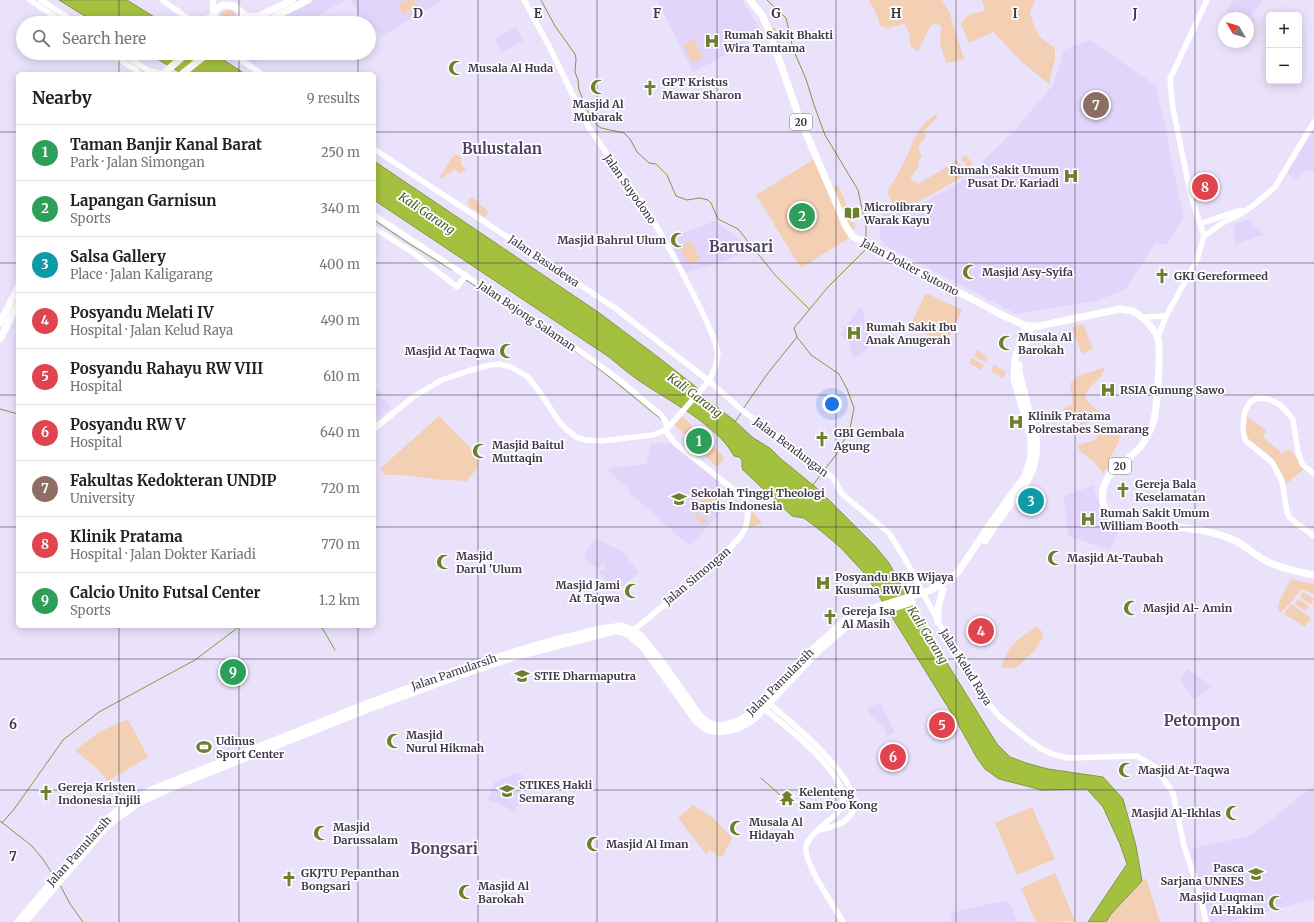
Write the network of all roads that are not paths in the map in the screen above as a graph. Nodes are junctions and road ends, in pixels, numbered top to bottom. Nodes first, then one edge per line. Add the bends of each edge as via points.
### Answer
1 (30, 0) edge
2 (41, 0) edge
3 (162, 0) edge
4 (213, 0) edge
5 (292, 0) edge
6 (308, 0) edge
7 (524, 0) edge
8 (750, 0) edge
9 (1207, 0) edge
10 (242, 14) joint
11 (54, 16) edge
12 (65, 16) edge
13 (186, 16) edge
14 (213, 16) edge
15 (214, 16) edge
16 (247, 16) edge
17 (260, 16) edge
18 (277, 16) edge
19 (120, 60) edge
20 (132, 60) edge
21 (179, 60) edge
22 (199, 60) edge
23 (241, 60) edge
24 (138, 72) edge
25 (164, 72) edge
26 (184, 72) edge
27 (259, 72) edge
28 (1314, 122) edge
29 (376, 150) edge
30 (1244, 211) junction
31 (1200, 224) junction
32 (380, 226) edge
33 (1204, 236) junction
34 (466, 276) junction
35 (16, 291) edge
36 (16, 308) edge
37 (1166, 316) junction
38 (1141, 317) junction
39 (0, 323) edge
40 (1028, 326) junction
41 (1158, 337) junction
42 (0, 339) edge
43 (707, 384) junction
44 (376, 427) edge
45 (666, 430) junction
46 (1314, 474) edge
47 (1314, 536) edge
48 (972, 556) junction
49 (1314, 575) edge
50 (943, 590) junction
51 (922, 596) junction
52 (938, 622) junction
53 (630, 632) junction
54 (764, 704) junction
55 (820, 830) junction
56 (52, 885) junction
57 (18, 922) edge
58 (25, 922) edge
59 (843, 922) edge
60 (1206, 922) edge

1 - 11 street
2 - 12 street
3 - 13 street
4 - 14 main road
5 - 17 highway
6 - 18 highway
7 - 43 street, Jalan Suyodono via 589,128 657,226 700,307 718,353 716,365
8 - 40 highway, Jalan Dokter Sutomo / 20 via 768,28 799,117 852,236 1002,316
9 - 31 street via 1170,79 1173,109 1191,196
10 - 15 highway via 234,6 226,5 219,7
10 - 16 highway
19 - 24 street
20 - 25 street via 149,71
21 - 25 highway
22 - 26 highway
23 - 27 street
28 - 30 street via 1275,187
29 - 43 street, Jalan Basudewa via 615,308
30 - 31 street
30 - 33 street
31 - 33 street
32 - 34 street, Jalan Bojong Salaman
32 - 34 street via 458,286
33 - 37 street via 1195,264
34 - 45 street, Jalan Bojong Salaman via 576,348 621,381 662,416 666,422
35 - 39 highway
36 - 42 highway
37 - 38 street
37 - 41 street
38 - 40 highway via 1132,311 1120,310
38 - 41 highway
40 - 48 highway via 1015,359 1014,379 1027,415 1031,438 1029,466
41 - 49 highway, 20 via 1159,372 1153,423 1143,444 1106,480 1102,495 1107,512 1118,524 1131,529 1178,527 1219,535 1238,542 1268,563
43 - 45 street, Jalan Suyodono
43 - 51 street, Jalan Bendungan via 832,477 841,493 889,533 904,557
44 - 45 street via 413,397 442,380 499,364 511,366 528,377 558,420 579,438 601,441 653,435
45 - 53 street, Jalan Simongan via 678,446 744,498 748,506 746,524 741,536 713,565
46 - 47 street via 1302,464 1293,420 1288,413 1280,404 1268,399 1257,398 1250,402 1242,430 1245,440 1272,462 1282,481 1289,517
48 - 50 highway via 962,574
48 - 51 highway via 948,580
50 - 51 highway
50 - 52 highway via 938,608
51 - 52 street, Jalan Kelud Raya
51 - 54 highway, Jalan Pamularsih via 851,616
52 - 60 street, Jalan Kelud Raya via 966,663 991,708 1040,748 1068,758 1137,756 1155,767 1173,793
53 - 54 highway, Jalan Pamularsih via 646,641 699,715 710,724 740,721
53 - 56 highway, Jalan Pamularsih via 622,626 578,633 460,669 151,790 111,816
54 - 55 street via 837,779 842,793 842,805
54 - 55 street via 800,728 842,776 851,792 854,808 850,814 838,825
55 - 59 street via 807,841 806,851 813,870
56 - 57 highway, Jalan Pamularsih
56 - 58 highway, Jalan Pamularsih

